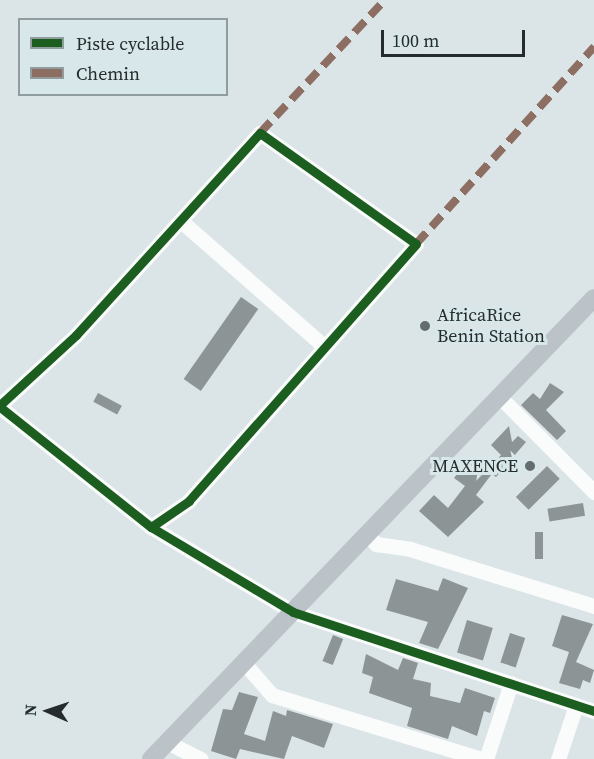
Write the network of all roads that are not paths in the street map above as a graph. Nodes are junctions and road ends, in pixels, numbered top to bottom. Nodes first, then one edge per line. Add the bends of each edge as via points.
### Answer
1 (181, 221) junction
2 (594, 298) edge
3 (594, 314) edge
4 (325, 346) junction
5 (504, 401) junction
6 (0, 406) edge
7 (594, 492) edge
8 (151, 527) junction
9 (372, 540) junction
10 (594, 606) edge
11 (298, 614) junction
12 (247, 669) junction
13 (511, 683) junction
14 (575, 708) junction
15 (594, 711) edge
16 (171, 750) edge
17 (151, 759) edge
18 (201, 759) edge
19 (481, 759) edge
20 (486, 759) edge
21 (558, 759) edge

1 - 4 street
1 - 4 street via 260,133 416,244
1 - 6 street via 76,335
2 - 5 main road
3 - 5 main road
4 - 8 street via 189,501
5 - 7 street
5 - 9 main road
6 - 8 street
8 - 11 street
9 - 10 street
9 - 11 main road
11 - 12 main road
11 - 13 street
12 - 16 main road
12 - 19 street via 272,695
13 - 14 street
13 - 20 street
14 - 15 street
14 - 21 street
16 - 17 main road
16 - 18 street

